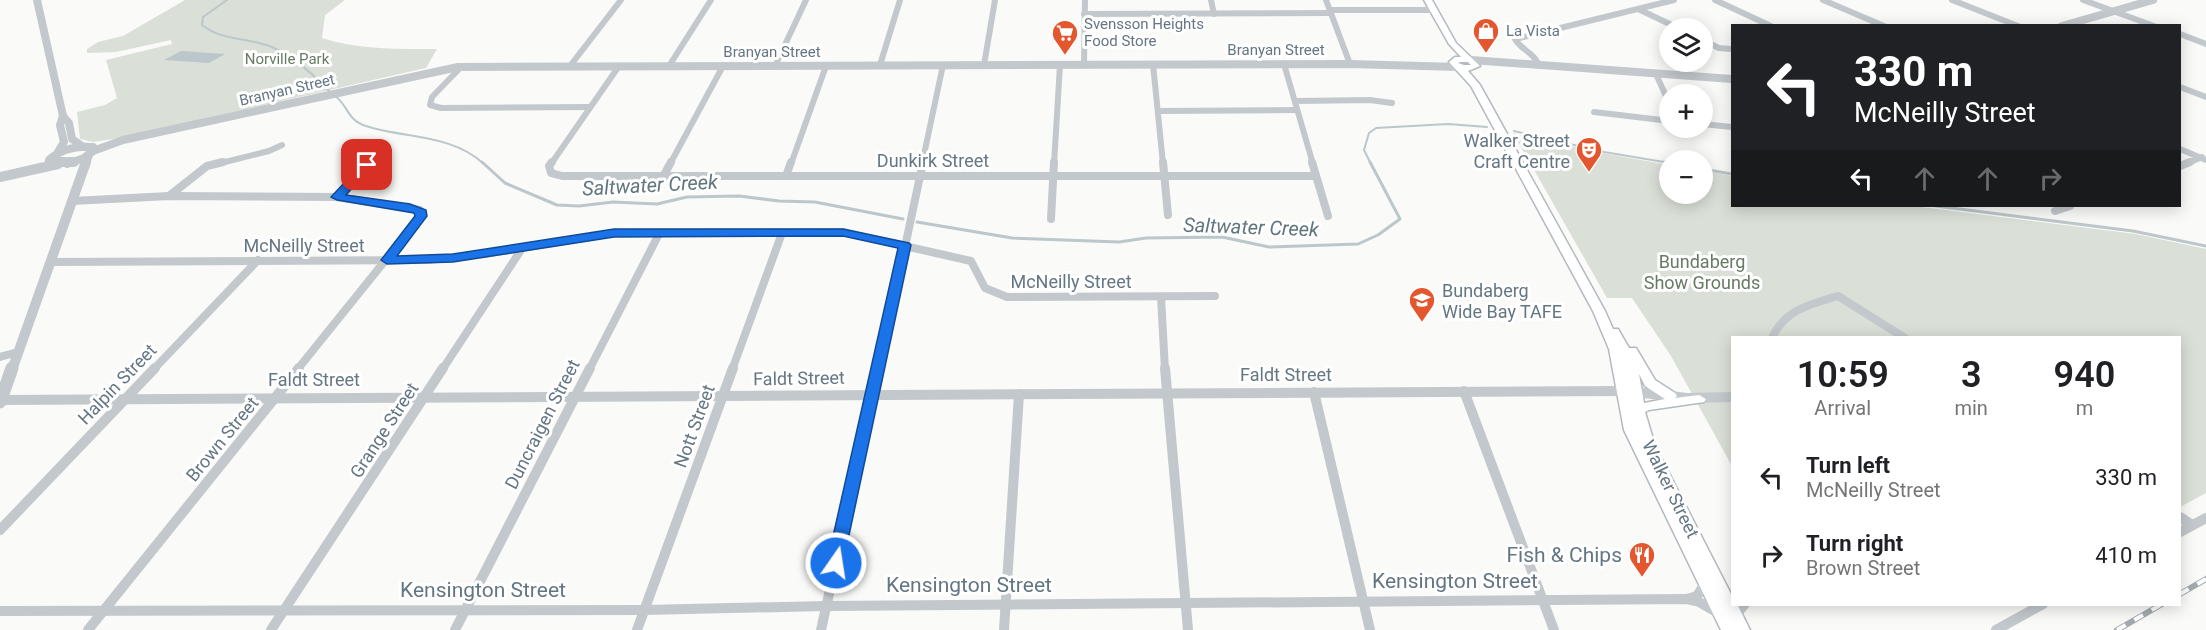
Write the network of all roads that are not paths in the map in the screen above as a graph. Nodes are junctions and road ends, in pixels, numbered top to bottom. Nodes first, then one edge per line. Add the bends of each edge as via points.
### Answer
1 (37, 0) edge
2 (621, 0) edge
3 (711, 0) edge
4 (806, 0) edge
5 (900, 0) edge
6 (994, 0) edge
7 (1085, 0) edge
8 (1211, 0) edge
9 (1326, 0) edge
10 (1428, 0) edge
11 (1674, 0) edge
12 (1715, 0) edge
13 (1823, 0) edge
14 (1952, 0) edge
15 (2083, 0) edge
16 (2153, 0) edge
17 (1638, 9) junction
18 (1433, 10) junction
19 (2114, 11) junction
20 (1330, 12) junction
21 (1084, 14) junction
22 (1214, 14) junction
23 (1659, 19) edge
24 (1767, 24) edge
25 (1879, 24) edge
26 (2013, 24) edge
27 (2069, 24) edge
28 (2149, 24) edge
29 (2181, 34) edge
30 (1453, 44) junction
31 (2206, 44) edge
32 (1713, 45) edge
33 (1731, 49) edge
34 (1472, 63) junction
35 (1060, 64) junction
36 (1084, 64) junction
37 (1153, 64) junction
38 (1284, 64) junction
39 (1350, 64) junction
40 (1457, 64) junction
41 (880, 65) junction
42 (943, 65) junction
43 (984, 65) junction
44 (570, 66) junction
45 (619, 66) junction
46 (669, 66) junction
47 (723, 66) junction
48 (775, 66) junction
49 (826, 66) junction
50 (1539, 66) junction
51 (461, 67) junction
52 (1656, 74) junction
53 (1731, 79) edge
54 (1661, 84) edge
55 (1475, 85) junction
56 (2181, 87) edge
57 (2206, 98) edge
58 (1295, 101) junction
59 (1392, 103) dead end
60 (590, 107) junction
61 (1298, 110) junction
62 (1158, 111) junction
63 (1594, 112) dead end
64 (63, 116) junction
65 (1659, 120) edge
66 (1713, 124) edge
67 (1731, 127) edge
68 (282, 145) dead end
69 (87, 149) junction
70 (2181, 149) edge
71 (382, 150) dead end
72 (55, 154) junction
73 (2204, 158) edge
74 (62, 164) junction
75 (2181, 166) edge
76 (920, 174) junction
77 (664, 175) junction
78 (81, 176) junction
79 (786, 176) junction
80 (1054, 176) junction
81 (1315, 176) junction
82 (0, 177) edge
83 (1164, 177) junction
84 (169, 196) junction
85 (337, 197) junction
86 (72, 201) junction
87 (2067, 207) edge
88 (2055, 211) dead end
89 (1168, 214) dead end
90 (1328, 216) dead end
91 (1052, 219) dead end
92 (782, 233) junction
93 (659, 234) junction
94 (905, 245) junction
95 (524, 247) junction
96 (258, 260) junction
97 (387, 260) junction
98 (51, 262) junction
99 (1215, 296) dead end
100 (1161, 297) junction
101 (1599, 311) junction
102 (1609, 323) junction
103 (1774, 336) edge
104 (1902, 336) edge
105 (18, 352) junction
106 (0, 357) edge
107 (1464, 391) junction
108 (1314, 392) junction
109 (1628, 392) junction
110 (1166, 393) junction
111 (874, 394) junction
112 (1018, 394) junction
113 (1670, 396) junction
114 (426, 397) junction
115 (722, 397) junction
116 (277, 398) junction
117 (1731, 398) edge
118 (125, 399) junction
119 (574, 399) junction
120 (1699, 399) junction
121 (0, 401) edge
122 (1638, 410) junction
123 (2181, 518) edge
124 (2206, 518) edge
125 (2192, 525) junction
126 (0, 530) edge
127 (2181, 531) edge
128 (1705, 583) junction
129 (1686, 599) junction
130 (1363, 600) junction
131 (1543, 601) junction
132 (1186, 602) junction
133 (1005, 605) junction
134 (826, 606) junction
135 (1743, 606) edge
136 (2035, 606) edge
137 (644, 609) junction
138 (284, 610) junction
139 (466, 610) junction
140 (0, 611) edge
141 (104, 611) junction
142 (1729, 613) edge
143 (88, 630) edge
144 (271, 630) edge
145 (455, 630) edge
146 (637, 630) edge
147 (821, 630) edge
148 (1004, 630) edge
149 (1188, 630) edge
150 (1370, 630) edge
151 (1554, 630) edge
152 (1996, 630) edge

1 - 64 street
2 - 44 street
3 - 46 street
4 - 48 street
5 - 41 street
6 - 43 street
7 - 21 street
8 - 22 street
9 - 20 street
10 - 18 main road
11 - 17 street
12 - 24 street
13 - 25 street
14 - 26 street
15 - 19 street
16 - 19 street
17 - 23 street
17 - 50 street via 1515,39 1537,57
18 - 20 street
18 - 30 main road
19 - 27 street
19 - 28 street
20 - 22 street
20 - 39 street
21 - 22 street
21 - 36 street
29 - 31 street
30 - 34 main road
30 - 40 main road
32 - 33 street
34 - 40 main road
34 - 50 street
34 - 55 main road, Walker Street
35 - 36 street, Branyan Street
35 - 43 street, Branyan Street
35 - 80 street
36 - 37 street, Branyan Street
37 - 38 street, Branyan Street
37 - 62 street
38 - 39 street, Branyan Street
38 - 58 street
39 - 40 street, Branyan Street
40 - 55 main road, Walker Street
41 - 42 street, Branyan Street
41 - 49 street, Branyan Street
42 - 43 street, Branyan Street
42 - 76 street
44 - 45 street, Branyan Street
44 - 51 street, Branyan Street
45 - 46 street, Branyan Street
45 - 60 street
46 - 47 street, Branyan Street
47 - 48 street, Branyan Street
47 - 77 street
48 - 49 street, Branyan Street
49 - 79 street
50 - 52 street
51 - 60 street via 432,97 430,105
51 - 69 street, Branyan Street
52 - 53 street
52 - 54 street
55 - 101 main road, Walker Street
56 - 57 street
58 - 59 street
58 - 61 street
60 - 77 street, Dunkirk Street via 549,166 551,173
61 - 62 street
61 - 81 street
62 - 83 street
63 - 65 street
64 - 69 street via 69,123 72,139
64 - 72 street via 60,125 64,142
66 - 67 street
68 - 84 street via 207,166
69 - 72 street
69 - 74 street
69 - 78 street
70 - 73 street
71 - 85 street
72 - 74 street via 49,160
72 - 82 street
73 - 75 street
74 - 78 street via 76,167
74 - 82 street
76 - 79 street, Dunkirk Street
76 - 80 street, Dunkirk Street
76 - 94 street
77 - 79 street, Dunkirk Street
78 - 86 street
80 - 83 street, Dunkirk Street
80 - 91 street
81 - 83 street, Dunkirk Street
81 - 90 street
83 - 89 street
84 - 85 street
84 - 86 street
85 - 97 street, Brown Street via 420,210 421,216
86 - 98 street
87 - 88 street
92 - 93 street, McNeilly Street
92 - 94 street, McNeilly Street via 843,232
92 - 115 street, Nott Street
93 - 95 street, McNeilly Street via 614,233
93 - 119 street, Duncraigen Street
94 - 100 street, McNeilly Street via 971,261 981,284 989,292 1007,297
94 - 111 street
95 - 97 street, McNeilly Street via 453,258
95 - 114 street, Grange Street
96 - 97 street, McNeilly Street
96 - 98 street, McNeilly Street
96 - 118 street, Halpin Street
97 - 116 street, Brown Street
98 - 105 street
99 - 100 street, McNeilly Street
100 - 110 street
101 - 102 main road, Walker Street
101 - 109 main road, Walker Street
102 - 109 main road, Walker Street via 1630,361
102 - 113 main road via 1626,339 1650,383
103 - 104 street via 1786,317 1838,296
105 - 106 street
105 - 121 street
107 - 108 street, Faldt Street
107 - 109 street, Faldt Street
107 - 131 street
108 - 110 street, Faldt Street
108 - 130 street
109 - 113 street, Faldt Street
109 - 122 main road, Walker Street
109 - 128 main road, Walker Street via 1631,430
110 - 112 street, Faldt Street
110 - 132 street
111 - 112 street, Faldt Street
111 - 115 street, Faldt Street
111 - 134 street
112 - 133 street
113 - 120 street, Faldt Street
114 - 116 street, Faldt Street
114 - 119 street, Faldt Street
114 - 138 street, Grange Street
115 - 119 street, Faldt Street
115 - 137 street, Nott Street
116 - 118 street, Faldt Street
116 - 141 street, Brown Street
117 - 120 street, Faldt Street
118 - 121 street, Faldt Street
118 - 126 street, Halpin Street
119 - 139 street, Duncraigen Street
120 - 122 main road
122 - 142 main road, Walker Street via 1648,446
123 - 125 street
124 - 125 street
125 - 127 street
128 - 129 street via 1698,595
128 - 142 main road, Walker Street
129 - 131 street, Kensington Street
129 - 142 street, Kensington Street
130 - 131 street, Kensington Street
130 - 132 street, Kensington Street
130 - 150 street
131 - 151 street
132 - 133 street, Kensington Street
132 - 149 street
133 - 134 street, Kensington Street
133 - 148 street
134 - 137 street, Kensington Street
134 - 147 street
135 - 142 street
136 - 152 street
137 - 139 street, Kensington Street
137 - 146 street, Nott Street
138 - 139 street, Kensington Street
138 - 141 street, Kensington Street
138 - 144 street, Grange Street
139 - 145 street, Duncraigen Street
140 - 141 street, Kensington Street
141 - 143 street, Brown Street

